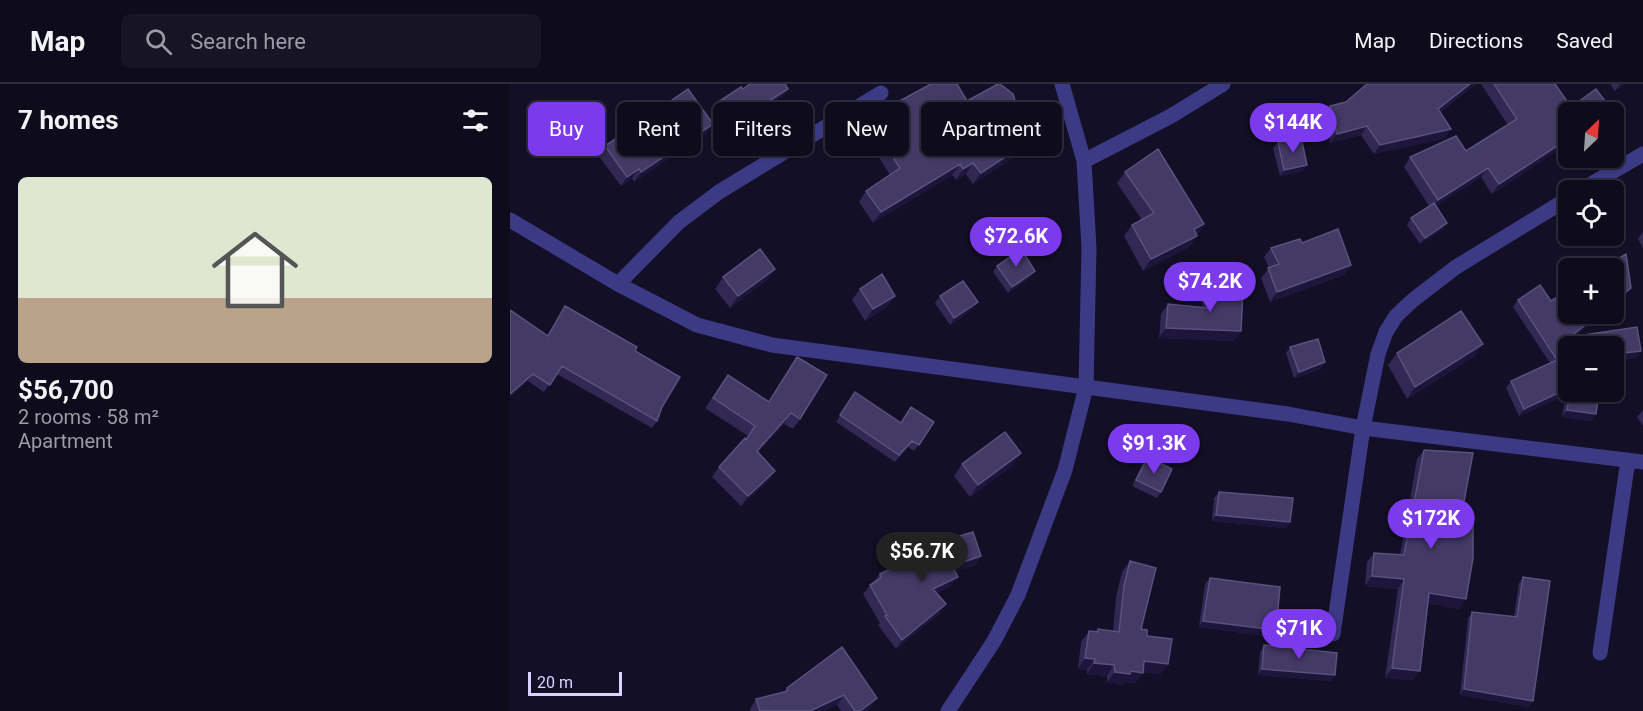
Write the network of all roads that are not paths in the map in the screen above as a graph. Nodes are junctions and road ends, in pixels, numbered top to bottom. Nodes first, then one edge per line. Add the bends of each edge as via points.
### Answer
1 (1062, 84) edge
2 (1223, 84) edge
3 (881, 93) dead end
4 (1643, 154) edge
5 (1084, 161) junction
6 (1598, 180) edge
7 (1558, 205) edge
8 (510, 220) edge
9 (618, 284) junction
10 (1086, 387) junction
11 (1363, 428) junction
12 (1636, 461) edge
13 (1333, 634) dead end
14 (1600, 653) dead end
15 (948, 711) edge

1 - 5 street
2 - 5 street
3 - 9 street via 719,192 680,222
4 - 6 street
5 - 10 street via 1089,248
7 - 11 street via 1456,267 1396,316 1378,354
8 - 9 street
9 - 10 street via 697,325 772,345
10 - 11 street
10 - 15 street via 1065,470 1018,595 994,641
11 - 12 street
11 - 13 street
12 - 14 street

